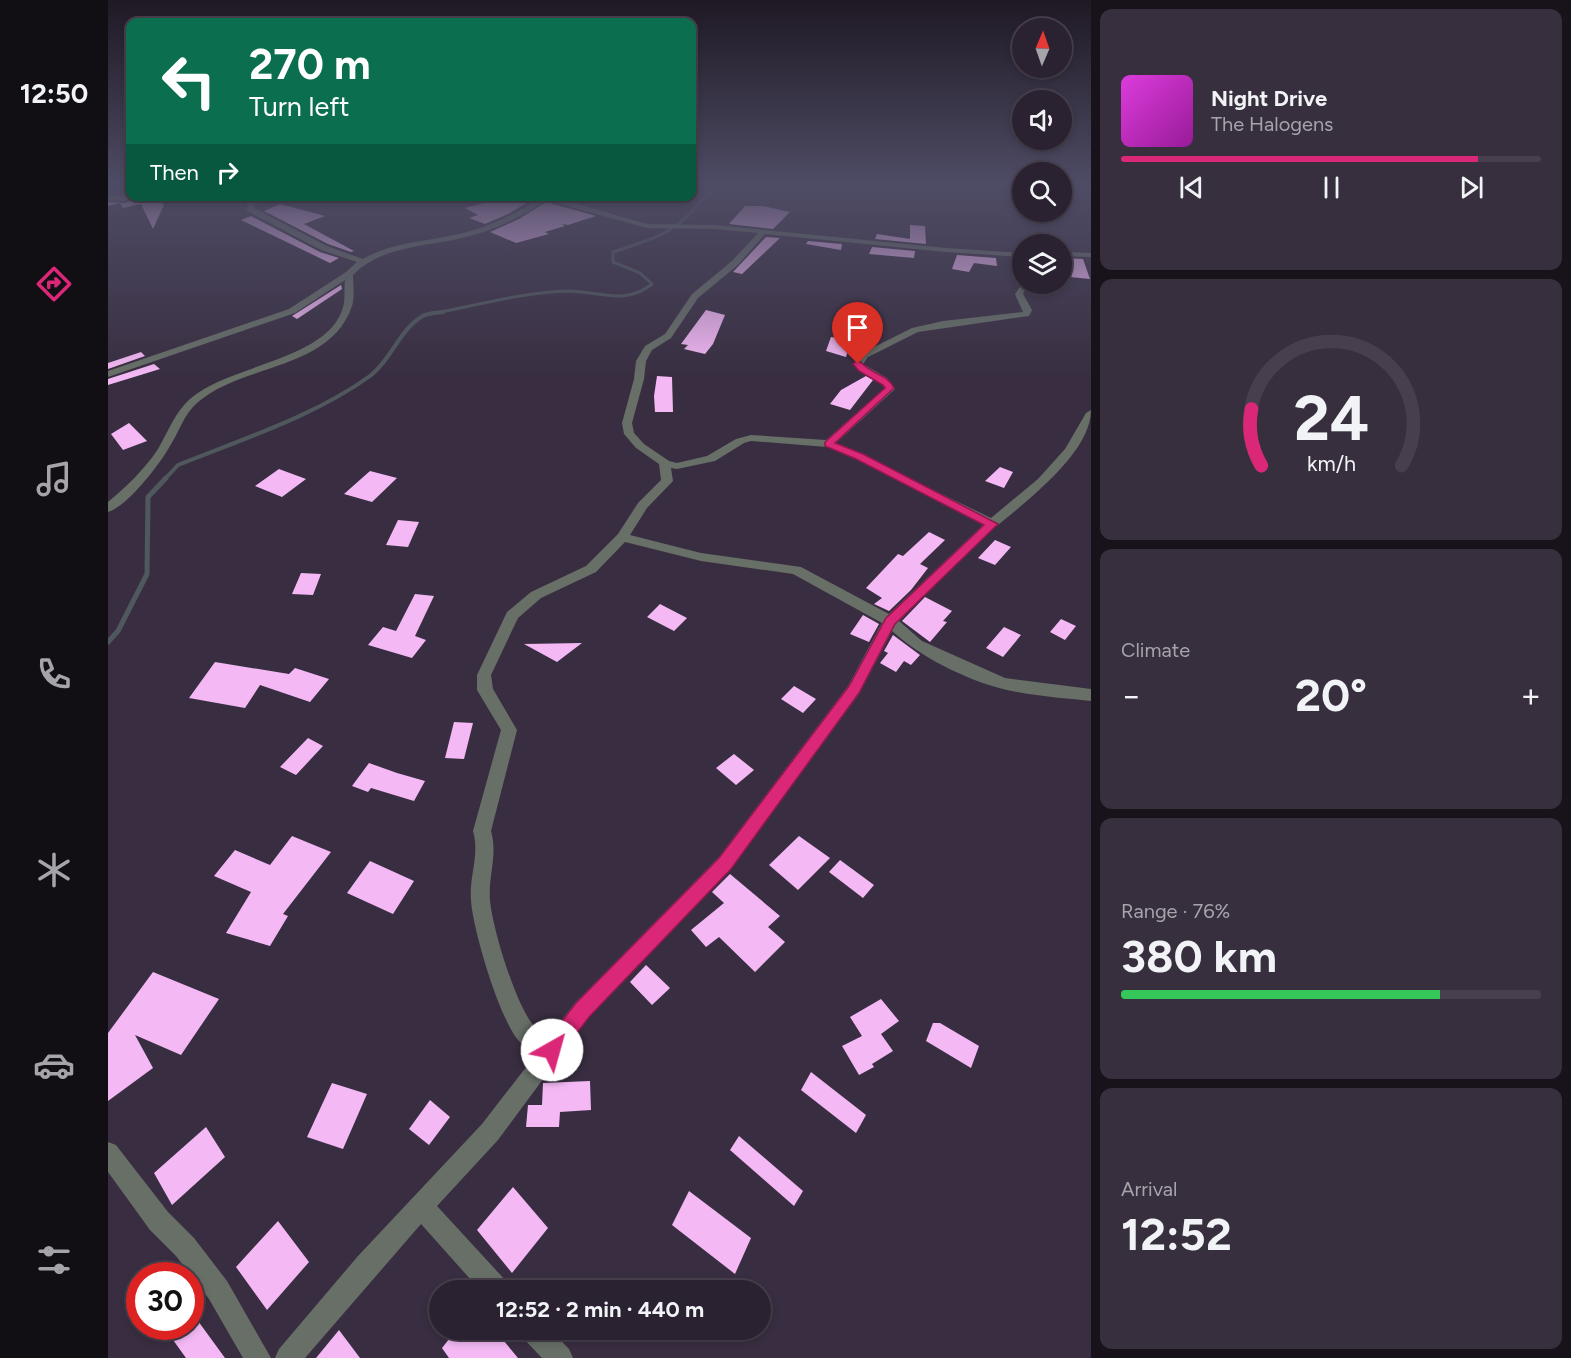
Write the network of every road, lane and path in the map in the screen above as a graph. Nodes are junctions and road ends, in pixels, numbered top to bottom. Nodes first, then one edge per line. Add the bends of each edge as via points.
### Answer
1 (328, 249) edge
2 (396, 249) edge
3 (747, 249) edge
4 (940, 249) edge
5 (1072, 254) edge
6 (1012, 255) edge
7 (1091, 255) edge
8 (362, 261) junction
9 (349, 274) junction
10 (1019, 294) edge
11 (108, 374) edge
12 (1091, 413) edge
13 (828, 444) junction
14 (665, 463) junction
15 (108, 508) edge
16 (992, 524) junction
17 (622, 537) junction
18 (890, 621) junction
19 (1091, 695) edge
20 (552, 1050) junction
21 (108, 1153) edge
22 (422, 1207) junction
23 (488, 1280) edge
24 (543, 1340) edge
25 (258, 1358) edge
26 (288, 1358) edge
27 (560, 1358) edge

1 - 8 street
2 - 8 street
3 - 14 street via 695,296 668,336 648,348 641,361 627,423 629,434
4 - 6 street
5 - 7 street
8 - 9 street
9 - 11 street via 282,315
9 - 15 street via 349,303 344,321 335,332 260,370 207,389 176,421 160,453 144,473
10 - 13 street via 1028,309 1026,314 915,330 865,354 858,364 890,388
12 - 16 street via 1070,452
13 - 14 street via 751,438 711,459 677,466
13 - 16 street
14 - 17 street via 667,481 642,506
16 - 18 street
17 - 18 street via 701,557 796,570
17 - 20 street via 591,569 536,596 512,615 484,675 485,690 509,730 482,831 486,845 480,899 511,1010 527,1035
18 - 19 street via 917,645 1003,682
18 - 20 street via 854,690 725,863 582,1010
20 - 22 street via 490,1132
21 - 25 street via 218,1290
22 - 23 street
22 - 26 street
24 - 27 street

